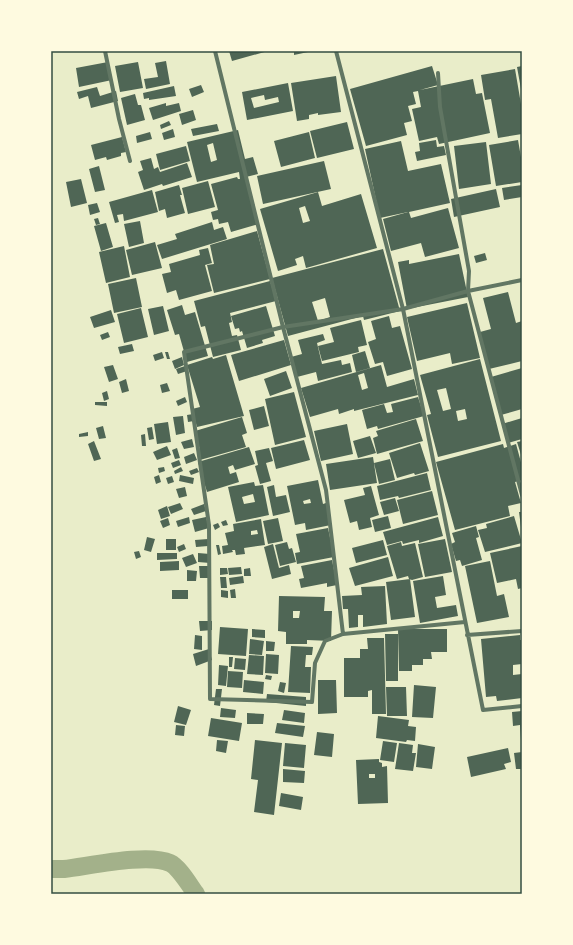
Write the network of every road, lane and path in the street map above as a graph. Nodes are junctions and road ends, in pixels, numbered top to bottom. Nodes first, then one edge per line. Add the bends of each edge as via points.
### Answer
1 (105, 51) edge
2 (215, 51) edge
3 (336, 51) edge
4 (438, 73) dead end
5 (130, 161) dead end
6 (522, 280) edge
7 (468, 291) junction
8 (403, 308) junction
9 (283, 327) junction
10 (522, 495) edge
11 (465, 622) junction
12 (522, 631) edge
13 (343, 634) junction
14 (468, 635) junction
15 (522, 706) edge

1 - 5 street
2 - 9 street
3 - 8 street
4 - 7 street via 440,107 468,271
6 - 7 street
7 - 8 street
7 - 10 street
8 - 9 street
8 - 11 street
9 - 13 street via 326,490
9 - 13 street via 184,352 209,525 210,699 312,702 315,663 325,641
11 - 13 street
11 - 14 street
12 - 14 street
14 - 15 street via 483,710

